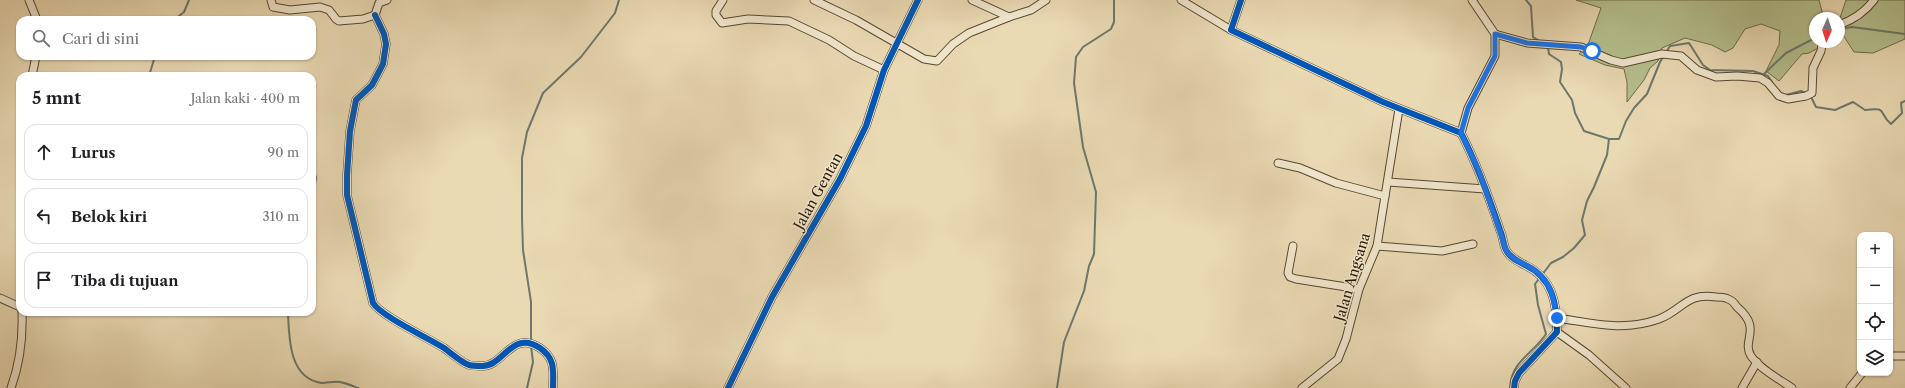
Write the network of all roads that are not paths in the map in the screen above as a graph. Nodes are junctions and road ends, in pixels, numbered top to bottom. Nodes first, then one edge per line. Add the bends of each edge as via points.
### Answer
1 (29, 0) edge
2 (271, 0) edge
3 (387, 0) edge
4 (723, 0) edge
5 (814, 0) edge
6 (918, 0) edge
7 (972, 0) edge
8 (1046, 0) edge
9 (1181, 0) edge
10 (1241, 0) edge
11 (1472, 0) edge
12 (1874, 0) edge
13 (379, 2) edge
14 (375, 15) junction
15 (35, 16) edge
16 (1010, 17) junction
17 (1845, 23) edge
18 (1231, 30) junction
19 (1495, 34) junction
20 (896, 44) junction
21 (1821, 48) edge
22 (35, 60) edge
23 (884, 70) junction
24 (33, 72) edge
25 (1399, 109) junction
26 (1461, 133) junction
27 (1278, 163) dead end
28 (1388, 182) junction
29 (1485, 189) junction
30 (1385, 196) junction
31 (1473, 244) dead end
32 (1293, 246) dead end
33 (1377, 246) junction
34 (1359, 289) junction
35 (0, 298) edge
36 (16, 305) edge
37 (22, 316) edge
38 (1557, 318) junction
39 (1557, 332) junction
40 (1893, 356) edge
41 (1905, 356) edge
42 (1757, 362) junction
43 (1860, 376) edge
44 (11, 388) edge
45 (553, 388) edge
46 (728, 388) edge
47 (1302, 388) edge
48 (1514, 388) edge
49 (1626, 388) edge
50 (1742, 388) edge
51 (1792, 388) edge
52 (1850, 388) edge

1 - 15 street
2 - 14 street via 273,7 290,10 320,7 329,10 339,21
3 - 13 street
4 - 23 street via 716,11 718,20 722,23 748,19 789,21
5 - 20 street via 856,20
6 - 20 street, Jalan Gentan
7 - 16 street
8 - 16 street via 1031,10
9 - 18 street
10 - 18 street
11 - 19 street
12 - 17 street via 1867,10
13 - 14 street
14 - 45 street via 386,44 383,64 372,85 356,100 350,130 347,175 347,195 373,303 383,313 469,365 491,364 517,344 534,344 550,357 554,365
16 - 20 street via 969,33 953,44 937,61 924,59
18 - 25 street
19 - 21 street via 1527,43 1581,47 1623,63 1662,54 1681,56 1697,70 1716,77 1749,76 1768,83 1779,96 1788,99 1809,95 1813,68
19 - 26 street via 1495,56 1468,108
20 - 23 street, Jalan Gentan
22 - 24 street
23 - 46 street, Jalan Gentan via 866,126 840,179 772,296
25 - 26 street
25 - 28 street, Jalan Angsana
26 - 29 street
27 - 30 street via 1300,168 1336,183
28 - 29 street
28 - 30 street, Jalan Angsana
29 - 38 street via 1506,250 1513,258 1546,279 1552,292
30 - 33 street, Jalan Angsana
31 - 33 street via 1442,251
32 - 34 street via 1288,273 1290,277
33 - 34 street, Jalan Angsana
34 - 47 street, Jalan Angsana via 1338,359
35 - 36 street
37 - 44 street via 20,357
38 - 39 street
38 - 42 street via 1600,326 1630,326 1660,319 1695,296 1728,299 1750,322 1748,344 1750,355
39 - 48 street via 1519,373
39 - 49 street via 1589,355
40 - 41 street
42 - 50 street
42 - 51 street
43 - 52 street

